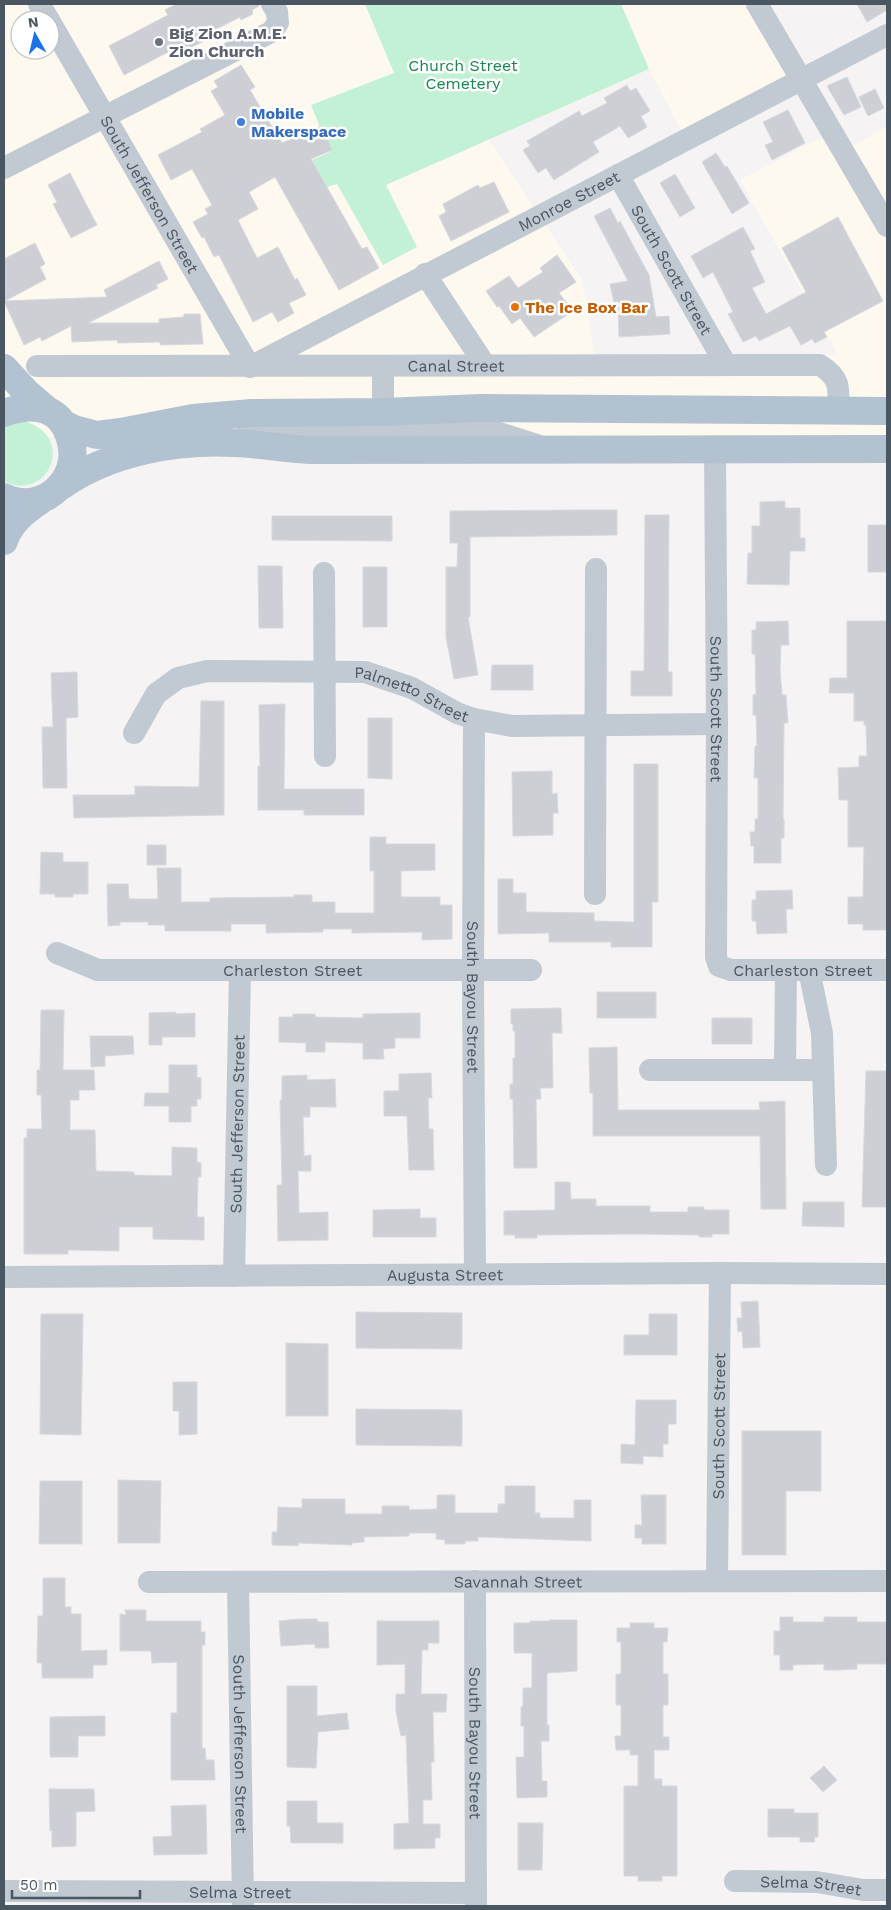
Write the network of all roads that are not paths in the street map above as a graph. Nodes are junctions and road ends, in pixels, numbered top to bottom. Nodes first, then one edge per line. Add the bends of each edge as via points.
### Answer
1 (757, 4) edge
2 (275, 13) edge
3 (887, 35) edge
4 (60, 40) edge
5 (802, 80) junction
6 (105, 117) junction
7 (4, 168) edge
8 (618, 175) junction
9 (887, 226) edge
10 (425, 274) junction
11 (485, 365) junction
12 (726, 365) junction
13 (36, 366) dead end
14 (383, 366) junction
15 (250, 367) junction
16 (4, 368) edge
17 (838, 411) junction
18 (887, 411) edge
19 (4, 413) edge
20 (55, 417) junction
21 (383, 422) junction
22 (211, 443) junction
23 (887, 449) edge
24 (555, 450) junction
25 (715, 450) junction
26 (50, 494) junction
27 (4, 497) edge
28 (4, 541) edge
29 (596, 568) dead end
30 (324, 573) dead end
31 (326, 672) junction
32 (474, 719) junction
33 (717, 724) junction
34 (595, 725) junction
35 (134, 733) dead end
36 (325, 756) dead end
37 (595, 894) dead end
38 (57, 953) dead end
39 (720, 966) joint
40 (531, 970) dead end
41 (786, 970) junction
42 (809, 970) junction
43 (887, 970) edge
44 (240, 971) junction
45 (473, 971) junction
46 (650, 1070) dead end
47 (785, 1070) junction
48 (823, 1070) junction
49 (826, 1165) dead end
50 (720, 1273) junction
51 (475, 1274) junction
52 (887, 1274) edge
53 (234, 1276) junction
54 (4, 1277) edge
55 (718, 1580) junction
56 (475, 1581) junction
57 (887, 1581) edge
58 (149, 1582) dead end
59 (238, 1582) junction
60 (735, 1882) dead end
61 (887, 1890) edge
62 (4, 1891) edge
63 (242, 1899) edge
64 (476, 1900) edge

1 - 5 street
2 - 6 street via 271,32
3 - 5 street, Monroe Street
4 - 6 street, South Jefferson Street
5 - 8 street, Monroe Street
5 - 9 street
6 - 7 street
6 - 15 street, South Jefferson Street
8 - 10 street, Monroe Street
8 - 12 street, South Scott Street
10 - 11 street
10 - 15 street, Monroe Street
11 - 12 street, Canal Street
11 - 14 street, Canal Street
12 - 17 street, Canal Street via 820,365 832,373 839,388
13 - 15 street, Canal Street
14 - 15 street, Canal Street
14 - 21 street
16 - 20 main road
17 - 18 main road
17 - 21 main road via 481,408
19 - 20 main road via 23,408
20 - 21 main road via 82,432 105,435 220,414
20 - 26 main road via 70,440 72,457 71,468
21 - 22 street via 280,432
21 - 24 street via 496,432
22 - 24 main road via 311,450
22 - 26 main road via 153,449 118,458 91,468
23 - 25 main road
24 - 25 main road
25 - 33 street, South Scott Street
26 - 27 main road via 30,502
26 - 28 main road via 12,524
29 - 34 street
30 - 31 street
31 - 32 street, Palmetto Street via 365,672 412,688
31 - 35 street, Palmetto Street via 207,671 178,678 156,694
31 - 36 street
32 - 34 street, Palmetto Street via 512,726
32 - 45 street, South Bayou Street
33 - 34 street, Palmetto Street
33 - 39 street, South Scott Street via 716,957
34 - 37 street
38 - 44 street, Charleston Street via 98,970
39 - 41 street, Charleston Street via 731,970
40 - 45 street, Charleston Street
41 - 42 street, Charleston Street
41 - 47 street
42 - 43 street, Charleston Street
42 - 48 street via 822,1033
44 - 45 street, Charleston Street
44 - 53 street, South Jefferson Street
45 - 51 street, South Bayou Street
46 - 47 street
47 - 48 street
48 - 49 street
50 - 51 street, Augusta Street
50 - 52 street, Augusta Street
50 - 55 street, South Scott Street
51 - 53 street, Augusta Street
53 - 54 street, Augusta Street
55 - 56 street, Savannah Street
55 - 57 street, Savannah Street
56 - 59 street, Savannah Street
56 - 64 street, South Bayou Street
58 - 59 street, Savannah Street
59 - 63 street, South Jefferson Street
60 - 61 street, Selma Street via 817,1882 863,1890
62 - 63 street, Selma Street
63 - 64 street, Selma Street

